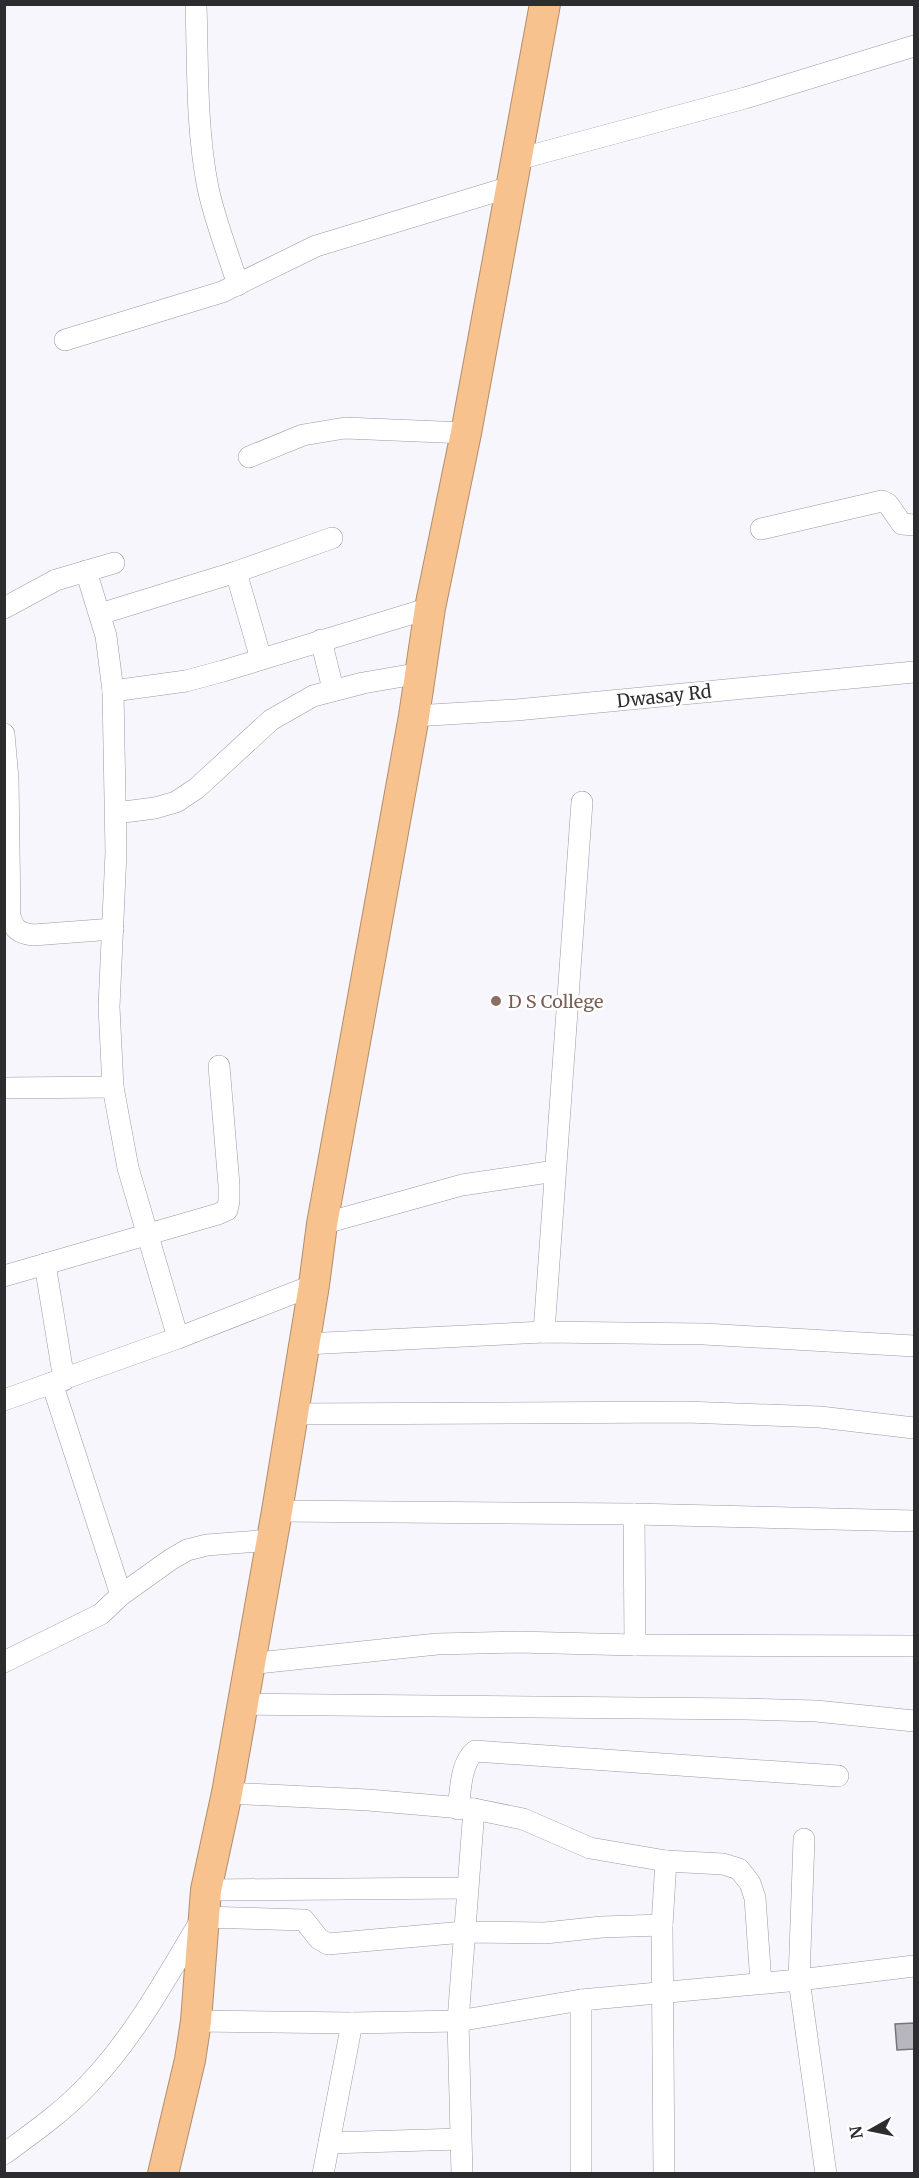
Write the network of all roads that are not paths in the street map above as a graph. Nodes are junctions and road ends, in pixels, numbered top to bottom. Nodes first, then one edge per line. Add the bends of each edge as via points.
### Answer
1 (196, 4) edge
2 (545, 4) edge
3 (915, 46) edge
4 (513, 173) junction
5 (238, 285) junction
6 (65, 340) dead end
7 (466, 433) junction
8 (249, 457) dead end
9 (915, 525) edge
10 (760, 529) dead end
11 (332, 538) dead end
12 (114, 563) dead end
13 (86, 571) junction
14 (236, 572) junction
15 (4, 608) edge
16 (430, 608) junction
17 (100, 614) junction
18 (321, 640) junction
19 (261, 659) junction
20 (915, 672) edge
21 (421, 673) junction
22 (333, 689) junction
23 (113, 691) junction
24 (414, 716) junction
25 (4, 734) edge
26 (582, 802) dead end
27 (116, 813) junction
28 (113, 929) junction
29 (219, 1066) dead end
30 (112, 1087) junction
31 (4, 1088) edge
32 (555, 1171) junction
33 (322, 1224) junction
34 (147, 1235) junction
35 (45, 1264) junction
36 (4, 1276) edge
37 (314, 1285) junction
38 (544, 1332) junction
39 (178, 1338) junction
40 (305, 1344) junction
41 (915, 1346) edge
42 (58, 1382) junction
43 (4, 1400) edge
44 (292, 1414) junction
45 (915, 1428) edge
46 (277, 1510) junction
47 (634, 1514) junction
48 (915, 1521) edge
49 (272, 1540) junction
50 (121, 1595) junction
51 (635, 1645) junction
52 (915, 1646) edge
53 (4, 1662) edge
54 (248, 1664) junction
55 (241, 1704) junction
56 (915, 1721) edge
57 (838, 1776) dead end
58 (227, 1793) junction
59 (466, 1809) junction
60 (804, 1839) dead end
61 (666, 1861) junction
62 (467, 1888) junction
63 (205, 1904) junction
64 (662, 1925) junction
65 (464, 1932) junction
66 (915, 1966) edge
67 (799, 1980) junction
68 (761, 1983) junction
69 (663, 1991) junction
70 (581, 2000) junction
71 (196, 2020) junction
72 (458, 2021) junction
73 (352, 2023) junction
74 (460, 2139) junction
75 (329, 2143) junction
76 (4, 2154) edge
77 (163, 2174) edge
78 (323, 2174) edge
79 (462, 2174) edge
80 (581, 2174) edge
81 (664, 2174) edge
82 (826, 2174) edge

1 - 5 street via 204,165
2 - 4 highway
3 - 4 street
4 - 5 street via 316,246
4 - 7 highway
5 - 6 street
7 - 8 street via 345,428 303,435
7 - 16 highway
9 - 10 street via 902,524 882,501
11 - 14 street
12 - 13 street
13 - 15 street via 56,580
13 - 17 street
14 - 17 street
14 - 19 street
16 - 18 street
16 - 21 highway
17 - 23 street
18 - 19 street
18 - 22 street
19 - 23 street via 186,681
20 - 24 street, Dwasay Rd
21 - 22 street
21 - 24 highway
22 - 27 street via 271,720 197,789 176,802
23 - 27 street
24 - 33 highway
25 - 28 street via 10,916 14,928 33,935
26 - 32 street
27 - 28 street
28 - 30 street via 109,1007
29 - 34 street via 229,1185 227,1210
30 - 31 street
30 - 34 street via 128,1168
32 - 33 street via 462,1185
32 - 38 street
33 - 37 highway
34 - 35 street
34 - 39 street
35 - 36 street
35 - 42 street
37 - 39 street
37 - 40 highway
38 - 40 street
38 - 41 street via 704,1334
39 - 42 street
40 - 44 highway
42 - 43 street
42 - 50 street
44 - 45 street via 686,1413 820,1417
44 - 46 highway
46 - 47 street
46 - 49 highway
47 - 48 street
47 - 51 street
49 - 50 street via 187,1550
49 - 54 highway
50 - 53 street via 101,1614
51 - 52 street
51 - 54 street via 437,1644
54 - 55 highway
55 - 56 street via 769,1710
55 - 58 highway
57 - 59 street via 475,1751 465,1765
58 - 59 street
58 - 63 highway
59 - 61 street via 523,1820 590,1848
59 - 62 street
60 - 67 street
61 - 64 street
61 - 68 street via 723,1864 739,1869 750,1883 755,1898
62 - 63 street
62 - 65 street
63 - 65 street via 304,1920 328,1944
63 - 71 highway
63 - 76 street via 132,2032 97,2075 48,2122
64 - 65 street via 545,1933
64 - 69 street
65 - 72 street
66 - 67 street
67 - 68 street
67 - 82 street
68 - 69 street
69 - 70 street
69 - 81 street
70 - 72 street
70 - 80 street
71 - 73 street
71 - 77 highway
72 - 73 street
72 - 74 street
73 - 75 street
74 - 75 street
74 - 79 street
75 - 78 street

